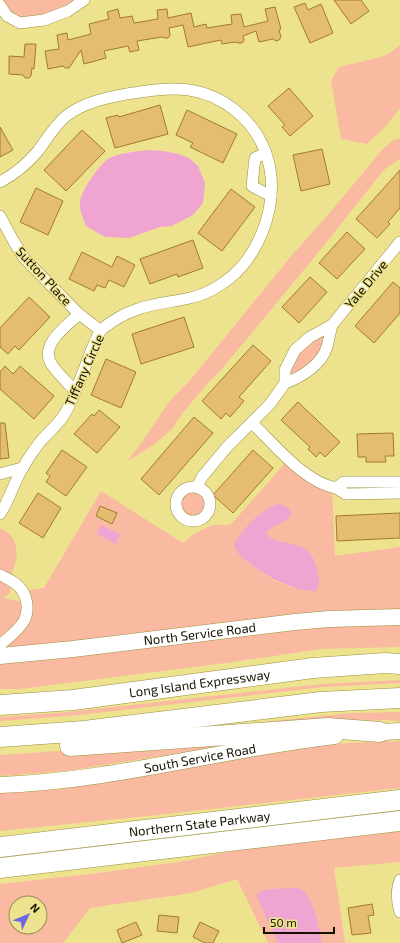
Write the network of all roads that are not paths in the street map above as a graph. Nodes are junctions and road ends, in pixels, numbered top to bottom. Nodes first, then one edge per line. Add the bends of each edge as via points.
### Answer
1 (84, 0) edge
2 (0, 5) edge
3 (67, 6) edge
4 (266, 153) junction
5 (0, 182) edge
6 (271, 196) junction
7 (1, 221) edge
8 (400, 242) edge
9 (79, 314) junction
10 (332, 325) junction
11 (100, 330) junction
12 (285, 383) junction
13 (75, 391) junction
14 (252, 423) junction
15 (22, 468) junction
16 (0, 474) edge
17 (400, 482) edge
18 (197, 487) dead end
19 (336, 488) junction
20 (400, 493) edge
21 (0, 514) edge
22 (0, 575) edge
23 (400, 617) edge
24 (0, 645) edge
25 (0, 656) edge
26 (395, 662) edge
27 (400, 698) edge
28 (0, 705) edge
29 (380, 732) junction
30 (400, 732) edge
31 (0, 737) edge
32 (0, 743) edge
33 (0, 785) edge
34 (400, 800) edge
35 (400, 821) edge
36 (6, 845) edge
37 (0, 868) edge
38 (400, 880) edge
39 (400, 912) edge

1 - 3 street
2 - 3 street via 7,16 20,23 44,20
4 - 5 street, Tiffany Circle via 252,126 223,102 189,90 152,90 85,104 66,116 23,168
4 - 6 street, Tiffany Circle via 270,168
4 - 6 street via 255,158 252,186
6 - 11 street, Tiffany Circle via 269,212 255,248 228,280 191,298 158,303 129,312
7 - 9 street, Sutton Place via 24,258
8 - 10 street, Yale Drive
9 - 11 street, Sutton Place
9 - 13 street, Sutton Place via 55,337 48,352 51,364
10 - 12 street, Yale Drive via 326,348 314,367
10 - 12 street, Yale Drive via 310,337 295,350 285,370
11 - 13 street, Tiffany Circle
12 - 14 street, Yale Drive
13 - 15 street, Tiffany Circle via 61,418
14 - 18 street, Yale Drive via 227,447
14 - 19 street via 301,470 312,478
15 - 16 street
15 - 21 street, Tiffany Circle
17 - 19 street via 344,482
19 - 20 street via 346,494
22 - 24 street via 17,584 26,601 27,610 24,620
23 - 25 main road, North Service Road via 295,622
26 - 28 highway, Long Island Expressway via 306,669 73,700
27 - 31 highway via 321,702 84,731
29 - 30 main road, South Service Road
29 - 32 highway via 328,728 48,747
29 - 33 main road, South Service Road via 295,742 77,779
34 - 36 highway, Northern State Parkway
35 - 37 highway, Northern State Parkway
38 - 39 street via 397,887

